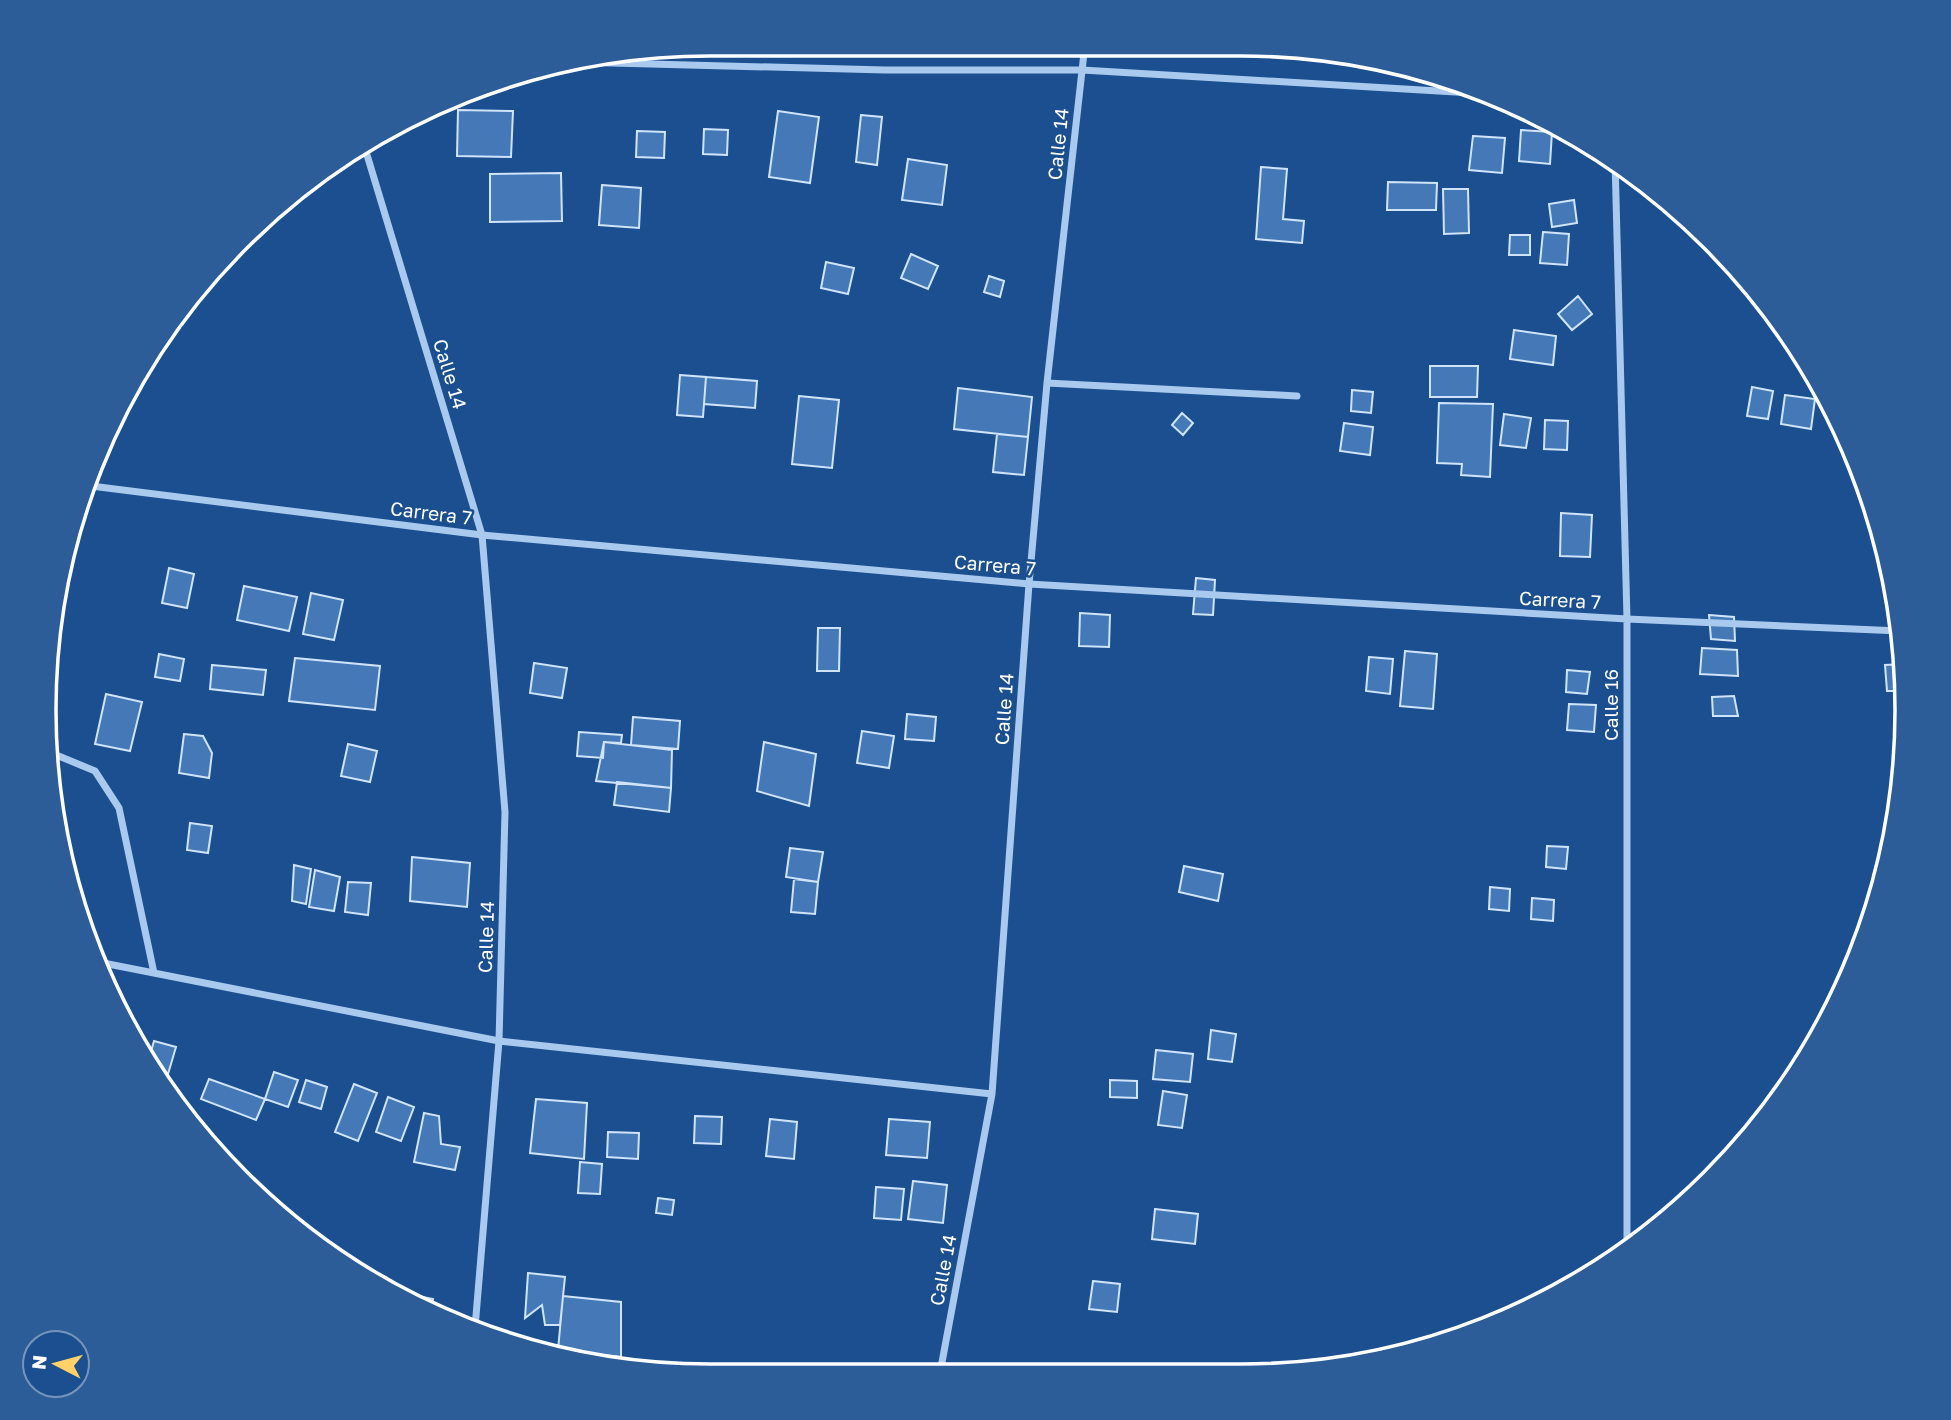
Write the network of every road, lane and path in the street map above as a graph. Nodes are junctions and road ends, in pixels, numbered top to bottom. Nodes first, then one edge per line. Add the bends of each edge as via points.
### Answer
1 (1084, 56) edge
2 (618, 63) edge
3 (1082, 70) junction
4 (1453, 92) edge
5 (367, 154) edge
6 (1615, 174) edge
7 (1047, 383) junction
8 (1297, 396) dead end
9 (96, 487) edge
10 (482, 536) junction
11 (1029, 584) junction
12 (1627, 619) junction
13 (1890, 631) edge
14 (57, 754) edge
15 (108, 964) edge
16 (154, 973) junction
17 (499, 1041) junction
18 (992, 1094) junction
19 (1627, 1238) edge
20 (476, 1320) edge
21 (942, 1364) edge

1 - 3 street, Calle 14
2 - 3 street
3 - 4 street
3 - 7 street, Calle 14
5 - 10 street, Calle 14
6 - 12 street, Calle 16
7 - 8 street
7 - 11 street, Calle 14
9 - 10 street, Carrera 7
10 - 11 street, Carrera 7
10 - 17 street, Calle 14 via 505,812
11 - 12 street, Carrera 7
11 - 18 street, Calle 14
12 - 13 street, Carrera 7
12 - 19 street, Calle 16
14 - 16 street via 95,771 120,808
15 - 16 street
16 - 17 street
17 - 18 street
17 - 20 street, Calle 14
18 - 21 street, Calle 14

